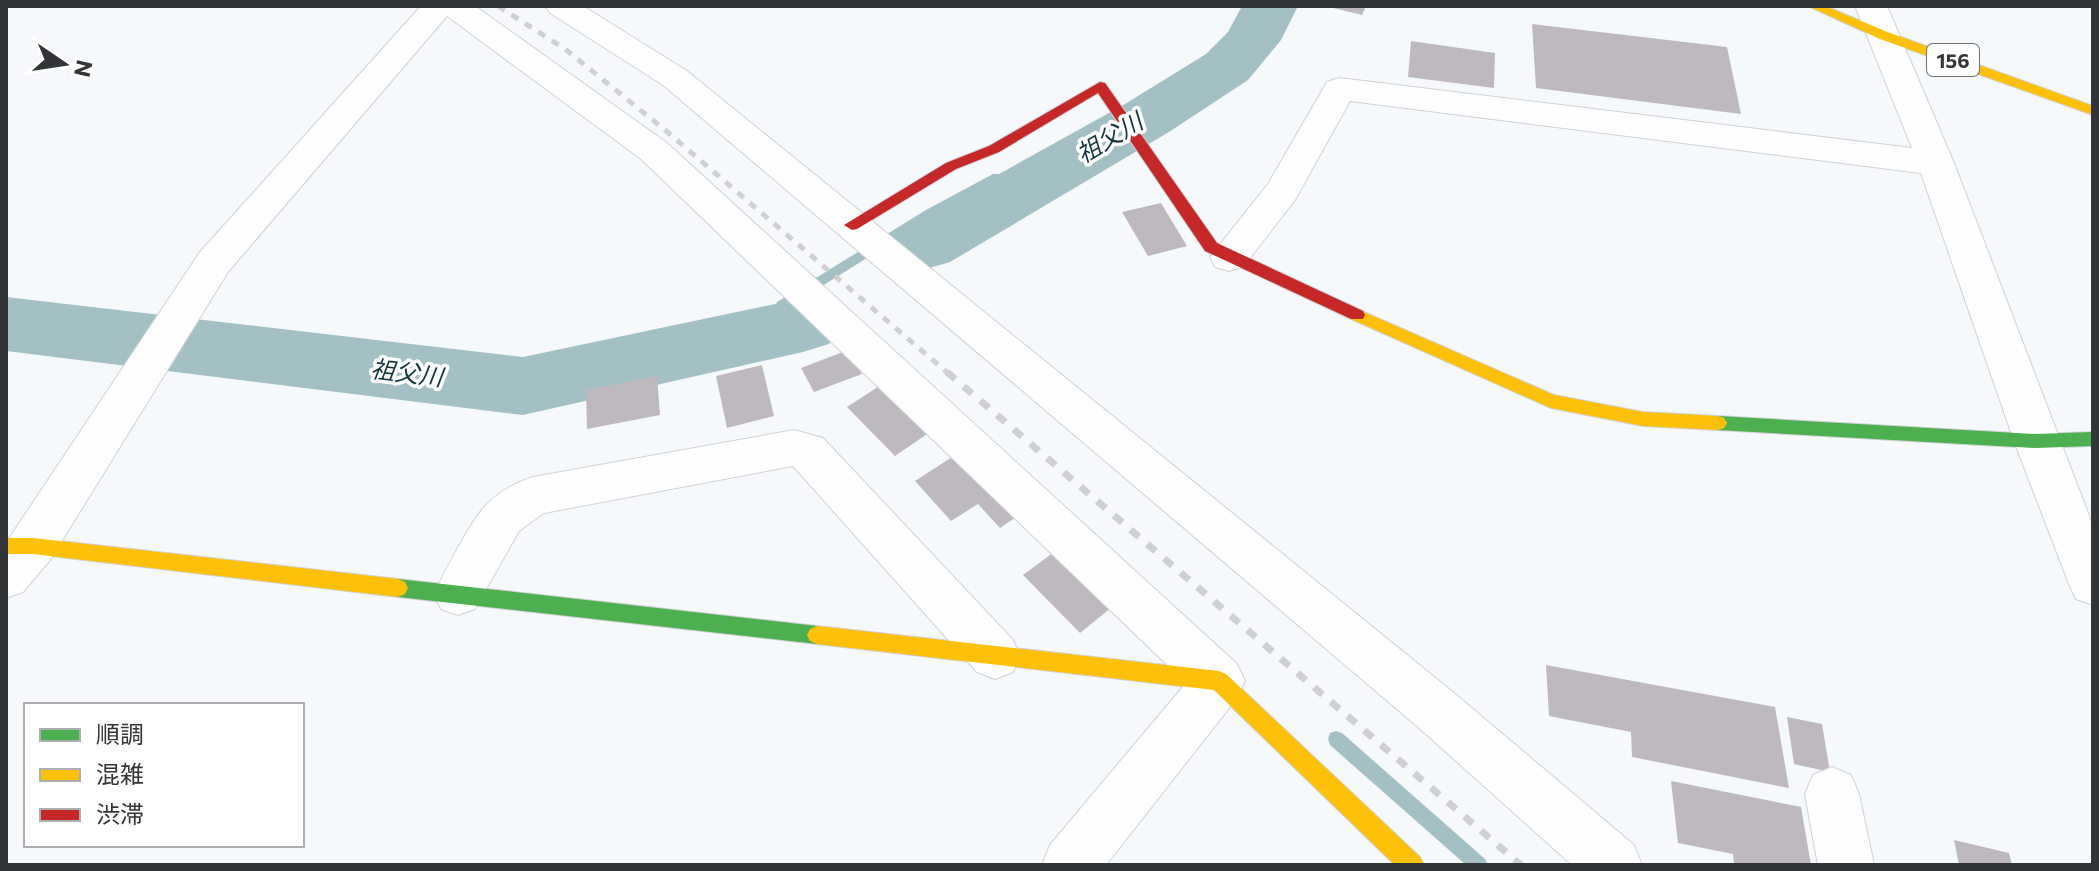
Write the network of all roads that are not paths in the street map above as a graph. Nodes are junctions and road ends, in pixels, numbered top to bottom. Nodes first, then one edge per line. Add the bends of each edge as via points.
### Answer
1 (438, 6) edge
2 (454, 6) edge
3 (561, 6) edge
4 (1814, 6) edge
5 (1880, 15) edge
6 (2093, 111) edge
7 (1936, 163) junction
8 (852, 225) junction
9 (1229, 257) junction
10 (2093, 439) edge
11 (2036, 441) junction
12 (19, 546) edge
13 (6, 577) edge
14 (2093, 584) edge
15 (458, 594) junction
16 (995, 656) junction
17 (1219, 681) junction
18 (1832, 794) dead end
19 (1070, 865) edge
20 (1412, 865) edge
21 (1614, 865) edge
22 (1846, 865) edge

1 - 12 street via 214,262
2 - 17 street via 654,151
3 - 8 street via 675,78
4 - 5 main road, 156
5 - 6 main road, 156
5 - 7 street
7 - 9 street via 1339,89 1282,191
7 - 11 street
8 - 9 main road via 1100,86 1211,247
8 - 21 street via 1436,710
9 - 11 main road via 1551,401 1643,419
10 - 11 main road
11 - 14 street
12 - 13 street
12 - 15 main road
15 - 16 main road
15 - 16 street via 503,517 533,496 794,448 807,451
16 - 17 main road
17 - 19 street
17 - 20 main road
18 - 22 street

